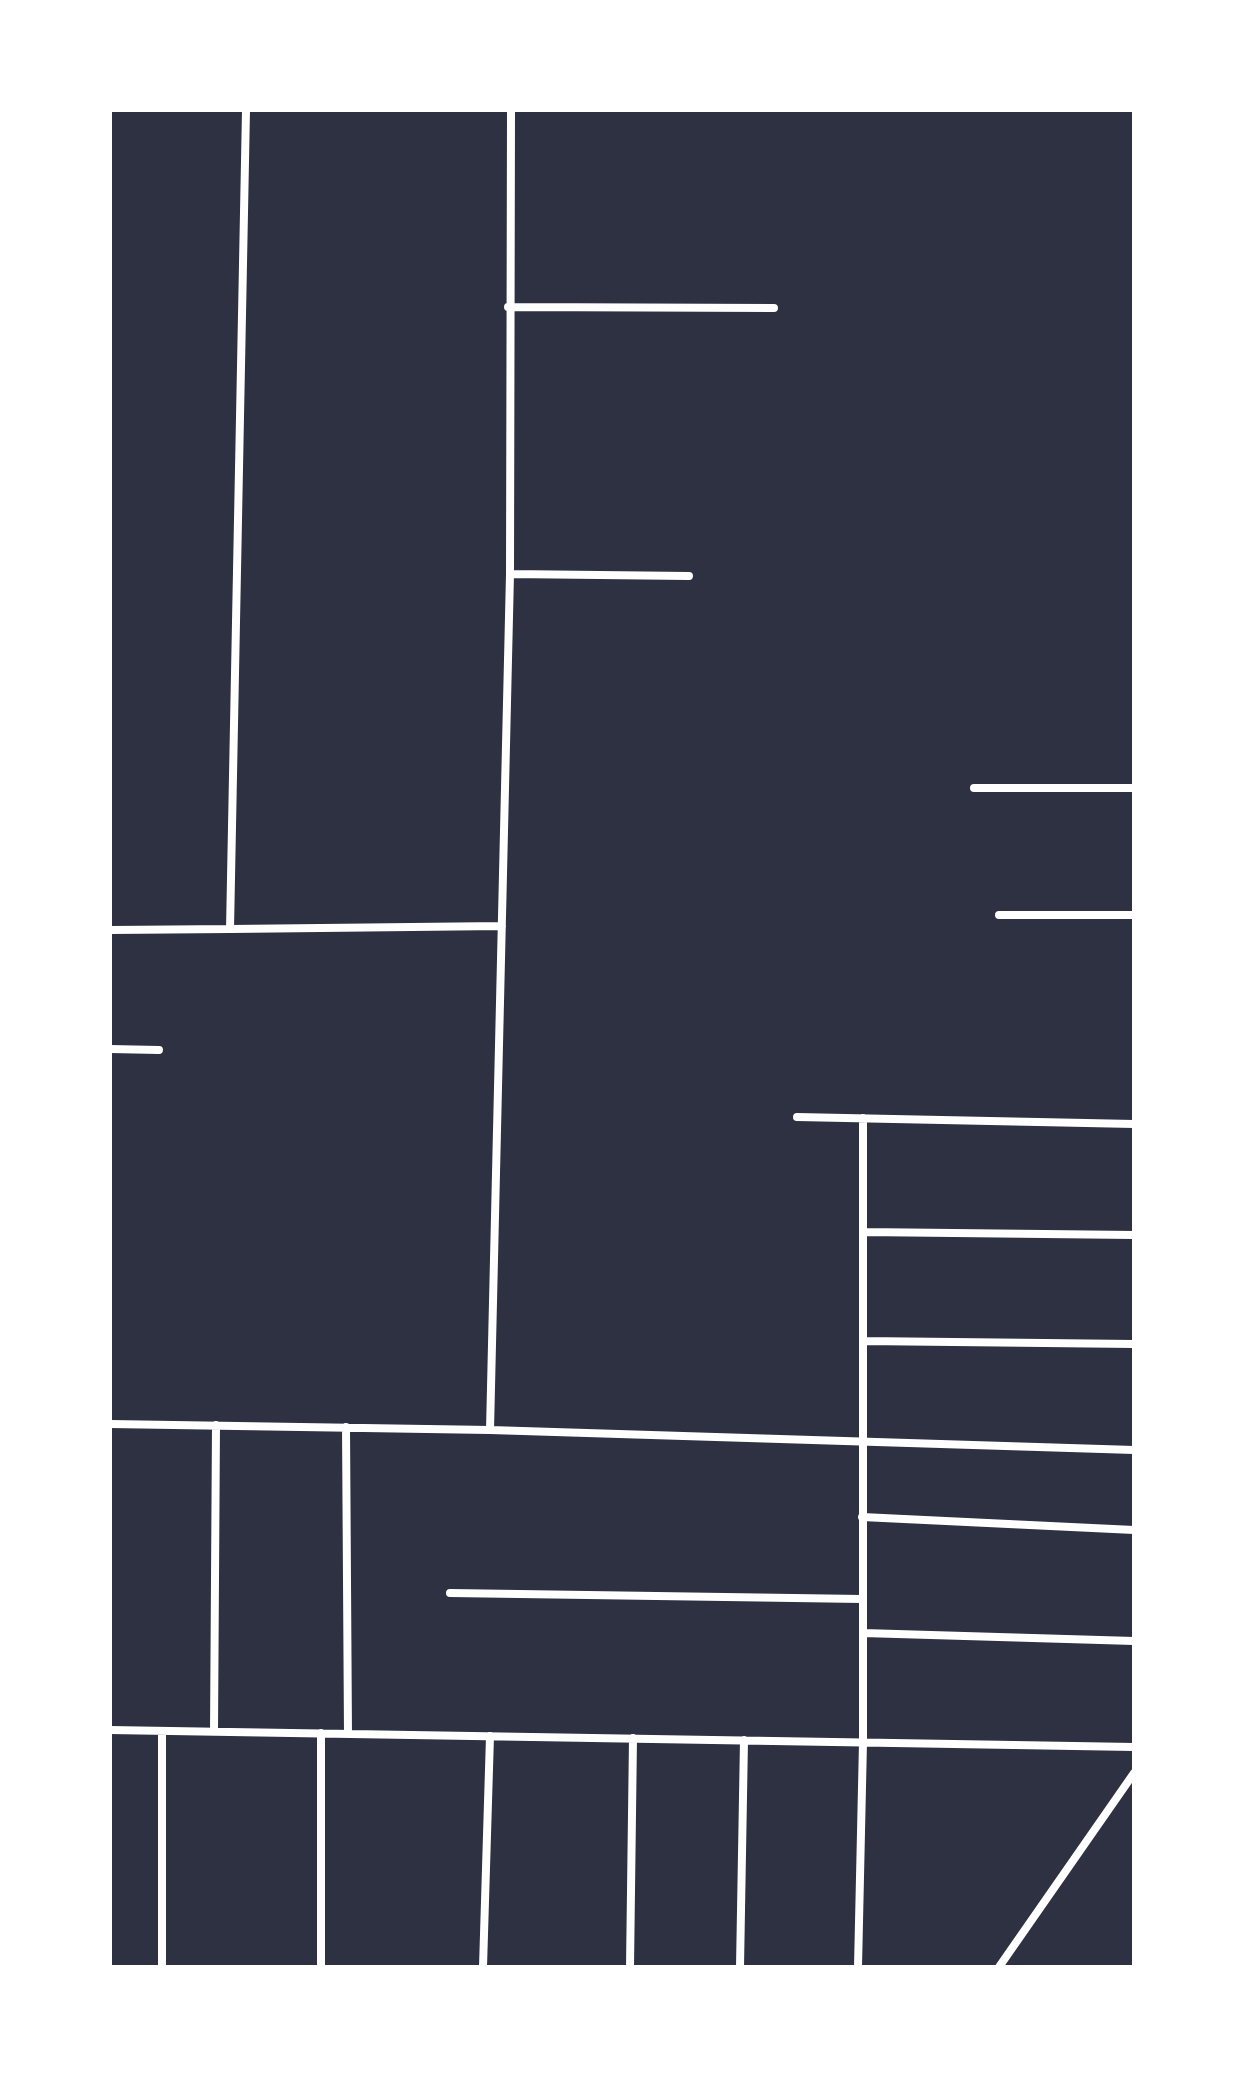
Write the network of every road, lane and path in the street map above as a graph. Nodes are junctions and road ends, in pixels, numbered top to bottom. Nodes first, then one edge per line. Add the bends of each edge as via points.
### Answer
1 (246, 110) edge
2 (511, 110) edge
3 (508, 307) junction
4 (774, 308) dead end
5 (510, 574) junction
6 (689, 576) dead end
7 (974, 788) dead end
8 (1134, 788) edge
9 (999, 915) dead end
10 (1134, 915) edge
11 (502, 926) junction
12 (230, 929) junction
13 (110, 930) edge
14 (110, 1049) edge
15 (159, 1050) dead end
16 (797, 1117) dead end
17 (863, 1118) junction
18 (1134, 1124) edge
19 (863, 1232) junction
20 (1134, 1235) edge
21 (863, 1341) junction
22 (1134, 1344) edge
23 (110, 1424) edge
24 (216, 1425) junction
25 (346, 1427) junction
26 (490, 1430) junction
27 (863, 1439) junction
28 (1134, 1450) edge
29 (862, 1517) junction
30 (1134, 1530) edge
31 (450, 1593) dead end
32 (862, 1599) junction
33 (863, 1633) junction
34 (1134, 1641) edge
35 (110, 1730) edge
36 (162, 1731) junction
37 (214, 1731) junction
38 (321, 1733) junction
39 (348, 1734) junction
40 (490, 1736) junction
41 (633, 1738) junction
42 (744, 1740) junction
43 (863, 1742) junction
44 (1134, 1747) edge
45 (1134, 1773) edge
46 (162, 1967) edge
47 (321, 1967) edge
48 (483, 1967) edge
49 (630, 1967) edge
50 (740, 1967) edge
51 (858, 1967) edge
52 (999, 1967) edge

1 - 12 street
2 - 3 street
3 - 4 street
3 - 5 street
5 - 6 street
5 - 11 street
7 - 8 street
9 - 10 street
11 - 12 street
11 - 26 street
12 - 13 street
14 - 15 street
16 - 17 street
17 - 18 street
17 - 19 street
19 - 20 street
19 - 21 street
21 - 22 street
21 - 27 street
23 - 24 street
24 - 25 street
24 - 37 street
25 - 26 street
25 - 39 street
26 - 27 street
27 - 28 street
27 - 29 street
29 - 30 street
29 - 32 street
31 - 32 street
32 - 33 street
33 - 34 street
33 - 43 street
35 - 36 street
36 - 37 street
36 - 46 street
37 - 38 street
38 - 39 street
38 - 47 street
39 - 40 street
40 - 41 street
40 - 48 street
41 - 42 street
41 - 49 street
42 - 43 street
42 - 50 street
43 - 44 street
43 - 51 street
45 - 52 street

